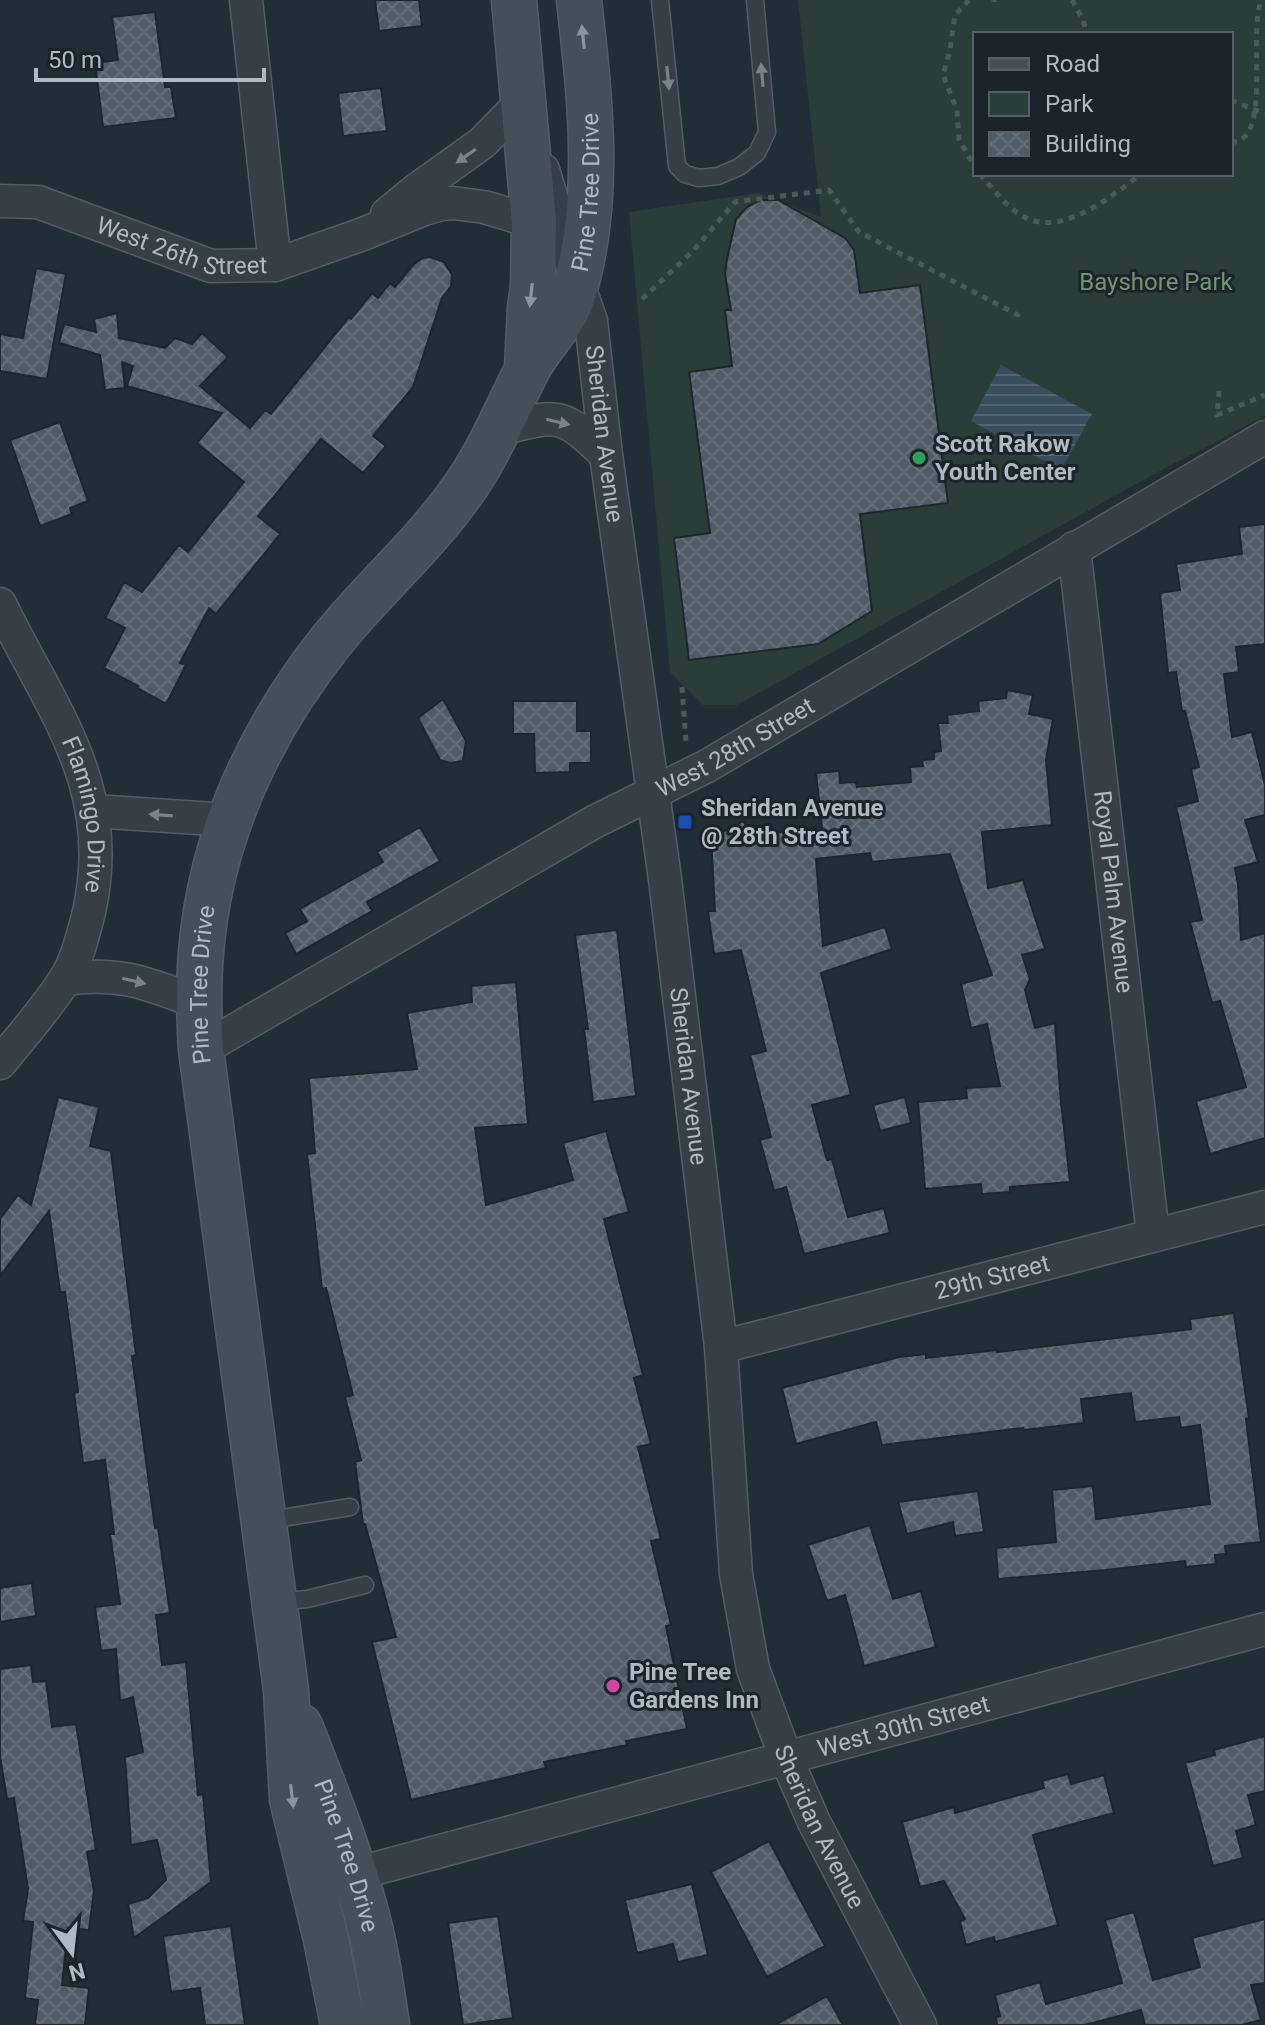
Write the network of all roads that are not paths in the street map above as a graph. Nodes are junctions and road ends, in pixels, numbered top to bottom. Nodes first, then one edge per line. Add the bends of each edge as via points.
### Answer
1 (246, 0) edge
2 (514, 0) edge
3 (579, 0) edge
4 (660, 0) edge
5 (755, 0) edge
6 (522, 102) junction
7 (0, 201) edge
8 (534, 222) junction
9 (363, 234) junction
10 (275, 265) junction
11 (577, 281) junction
12 (527, 369) junction
13 (500, 429) junction
14 (1265, 437) edge
15 (606, 455) junction
16 (1074, 548) junction
17 (0, 604) edge
18 (653, 791) junction
19 (93, 811) junction
20 (229, 820) junction
21 (66, 979) junction
22 (199, 1003) junction
23 (201, 1050) junction
24 (0, 1063) edge
25 (1265, 1207) edge
26 (1153, 1235) junction
27 (721, 1347) junction
28 (350, 1507) dead end
29 (263, 1521) junction
30 (365, 1585) dead end
31 (274, 1602) junction
32 (1265, 1629) edge
33 (286, 1690) junction
34 (786, 1758) junction
35 (355, 1874) junction
36 (343, 2025) edge
37 (387, 2025) edge
38 (920, 2025) edge

1 - 10 street
2 - 6 main road, Pine Tree Drive
11 -> 3 main road, Pine Tree Drive via 586,236 590,159
4 -> 5 lane via 677,166 699,178 739,167 757,153 767,132
6 - 8 main road, Pine Tree Drive
6 -> 9 street, West 26th Street via 482,143
6 - 11 street, Sheridan Avenue
7 - 10 street, West 26th Street via 38,202 211,266
8 - 9 street, West 26th Street via 453,203
8 -> 12 main road, Pine Tree Drive
9 - 10 street, West 26th Street
11 - 12 main road, Pine Tree Drive via 566,314
11 - 15 street, Sheridan Avenue via 591,321
12 - 13 main road, Pine Tree Drive
13 -> 15 street via 560,419
13 - 20 main road, Pine Tree Drive via 441,519 351,617 291,697 260,749
14 - 16 street, West 28th Street
15 - 18 street, Sheridan Avenue
16 - 18 street, West 28th Street via 707,766
16 - 26 street, Royal Palm Avenue
17 - 19 street, Flamingo Drive via 64,724
18 - 23 street, West 28th Street
18 - 27 street, Sheridan Avenue
20 -> 19 street
19 - 21 street, Flamingo Drive via 93,891
20 - 22 main road, Pine Tree Drive via 205,920
21 -> 22 street via 114,976
21 - 24 street, Flamingo Drive
22 - 23 main road, Pine Tree Drive
23 - 29 main road, Pine Tree Drive
25 - 26 street, 29th Street
26 - 27 street, 29th Street
27 - 34 street, Sheridan Avenue via 736,1574 753,1669
28 - 29 lane
29 - 31 main road, Pine Tree Drive
30 - 31 lane
31 - 33 main road, Pine Tree Drive
32 - 34 street, West 30th Street
33 - 35 main road, Pine Tree Drive
33 -> 36 main road, Pine Tree Drive via 292,1799
34 - 35 street, West 30th Street
34 - 38 street, Sheridan Avenue
35 - 37 main road, Pine Tree Drive

